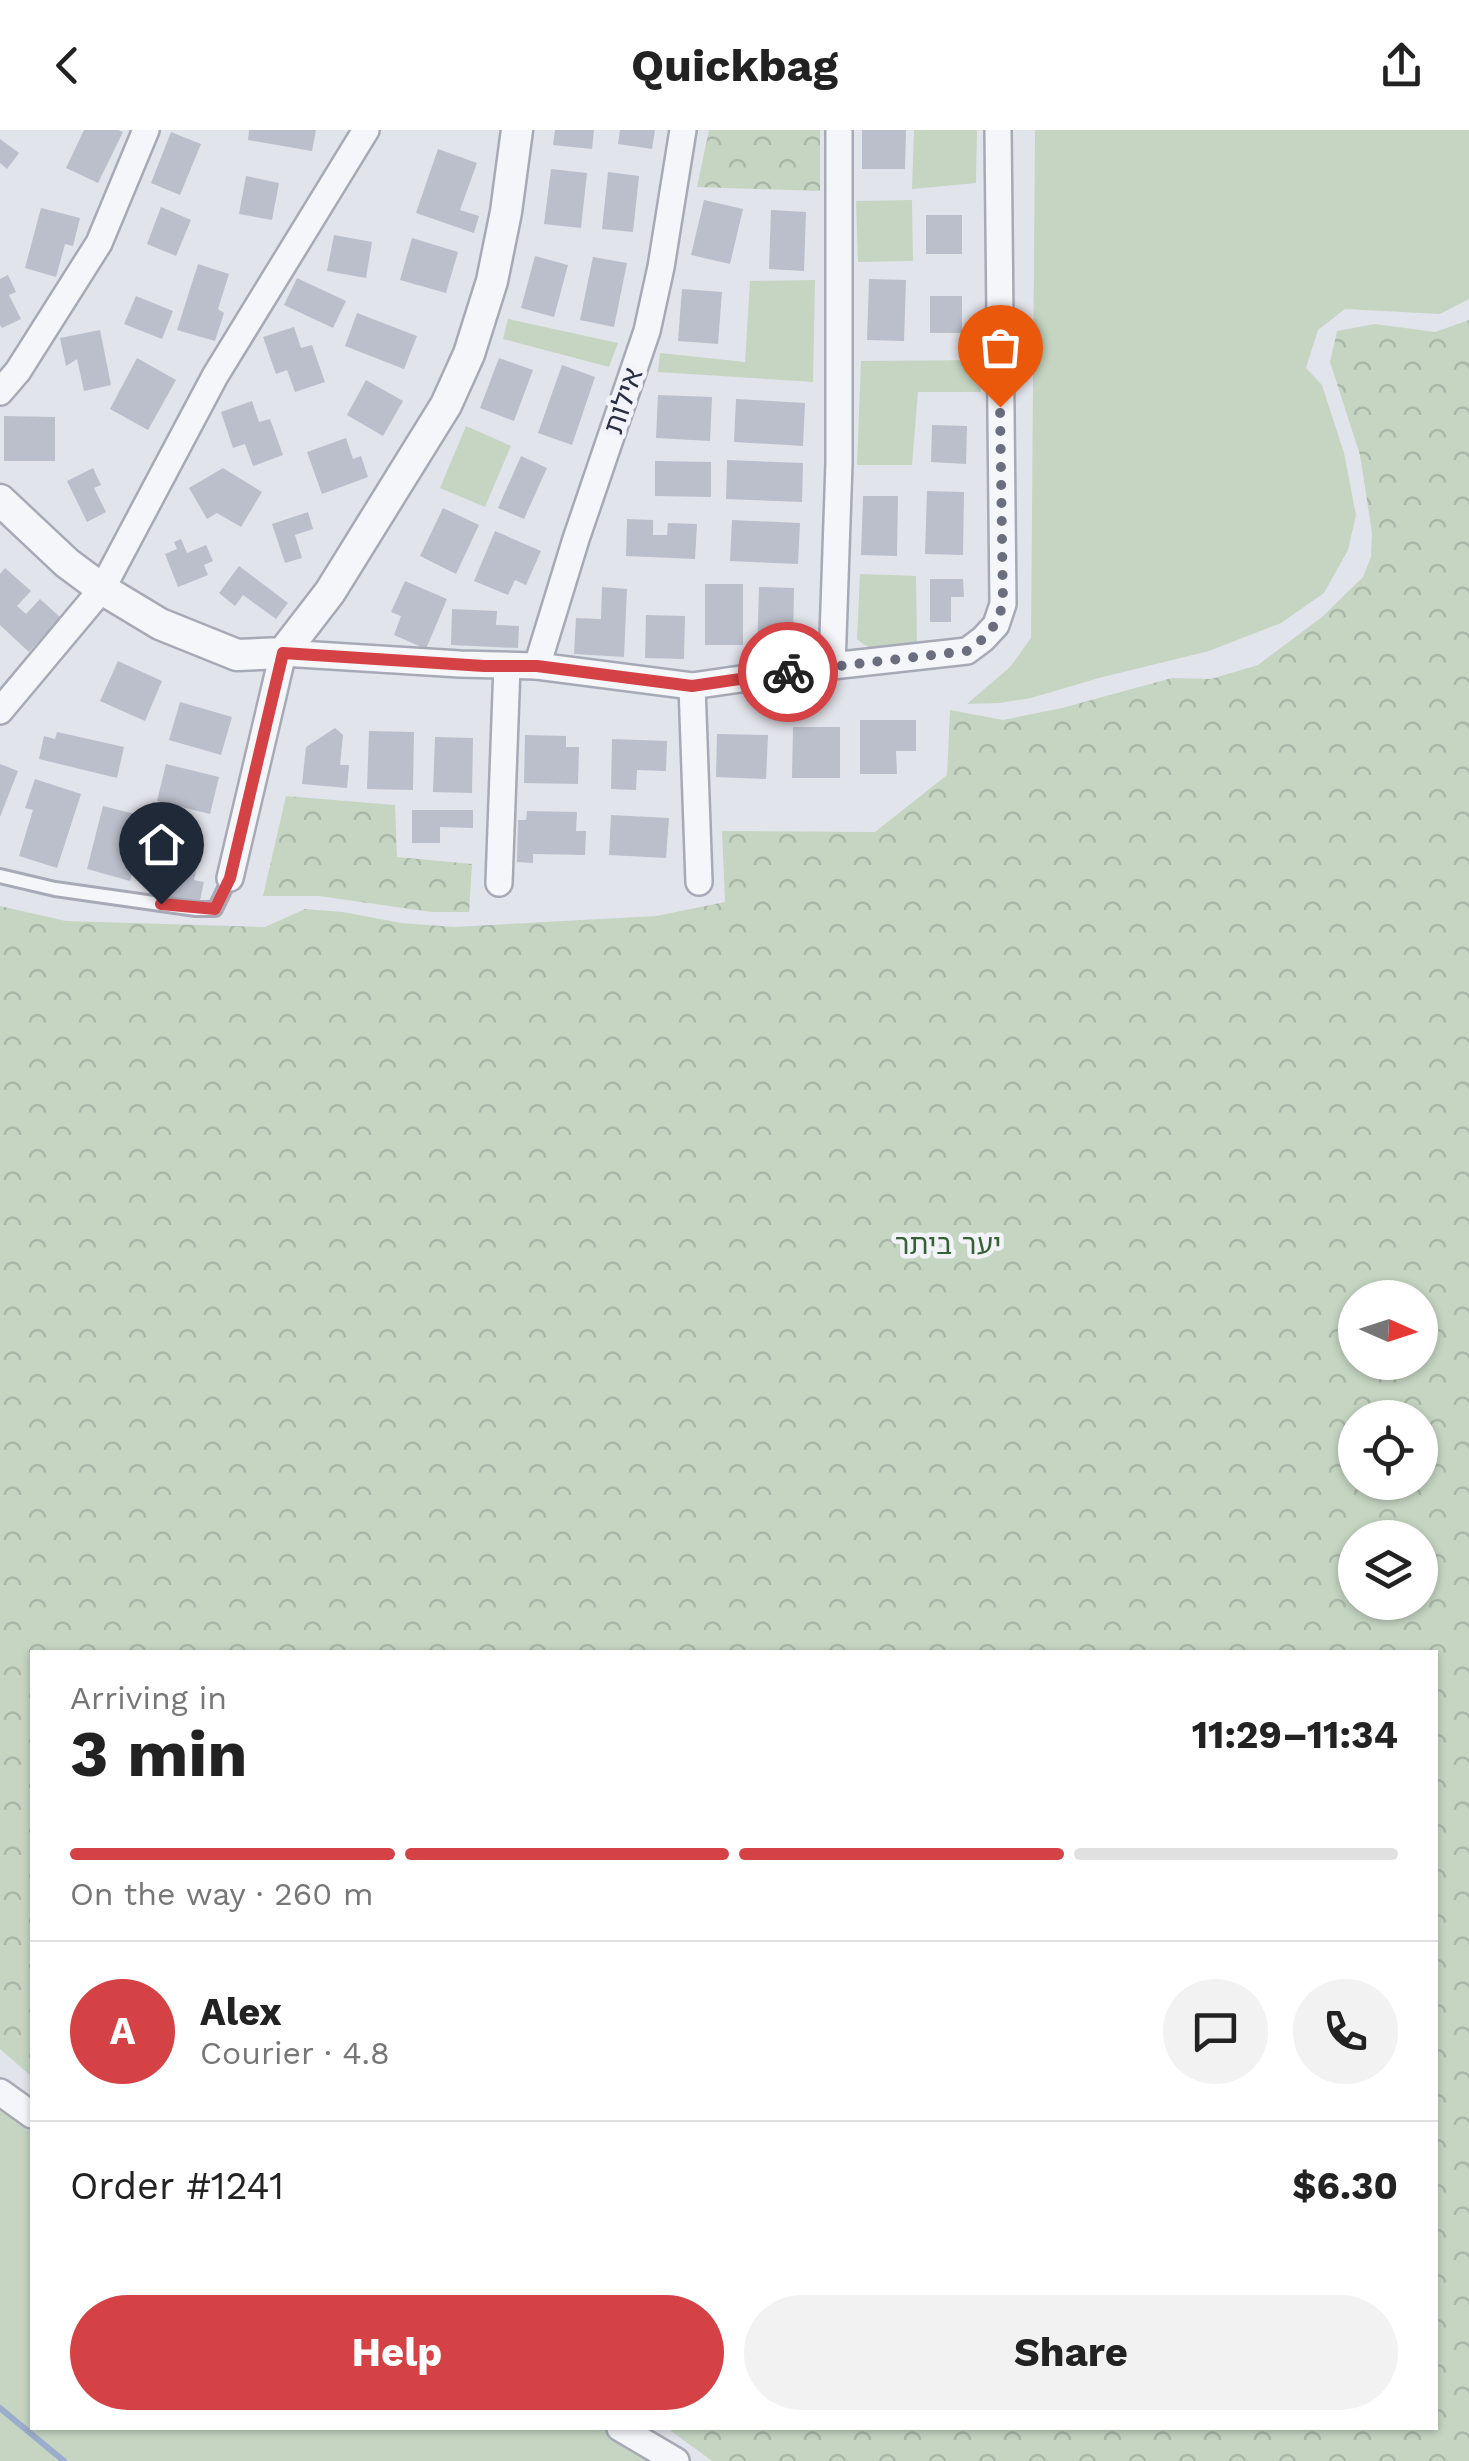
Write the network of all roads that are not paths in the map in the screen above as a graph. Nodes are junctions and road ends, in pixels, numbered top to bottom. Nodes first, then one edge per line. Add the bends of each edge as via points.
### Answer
1 (146, 130) edge
2 (366, 130) edge
3 (517, 130) edge
4 (684, 130) edge
5 (840, 130) edge
6 (998, 130) edge
7 (0, 392) edge
8 (0, 500) edge
9 (102, 589) junction
10 (283, 653) junction
11 (507, 666) junction
12 (537, 666) junction
13 (832, 666) junction
14 (692, 686) junction
15 (0, 711) edge
16 (0, 876) edge
17 (230, 878) joint
18 (699, 882) dead end
19 (499, 884) dead end
20 (0, 2092) edge
21 (30, 2114) edge
22 (623, 2430) edge
23 (676, 2461) edge

1 - 7 street via 100,243
2 - 9 street via 215,376
3 - 10 street via 492,281 469,354 446,405 330,592
4 - 12 street, אילות via 646,332
5 - 13 street
6 - 13 street via 1003,604 996,626 967,651
8 - 9 street
9 - 10 street via 160,624 237,655
9 - 15 street
10 - 11 street
10 - 17 street
11 - 12 street
11 - 19 street
12 - 14 street
13 - 14 street
14 - 18 street
16 - 17 lane via 196,909 215,909
20 - 21 street
22 - 23 street

